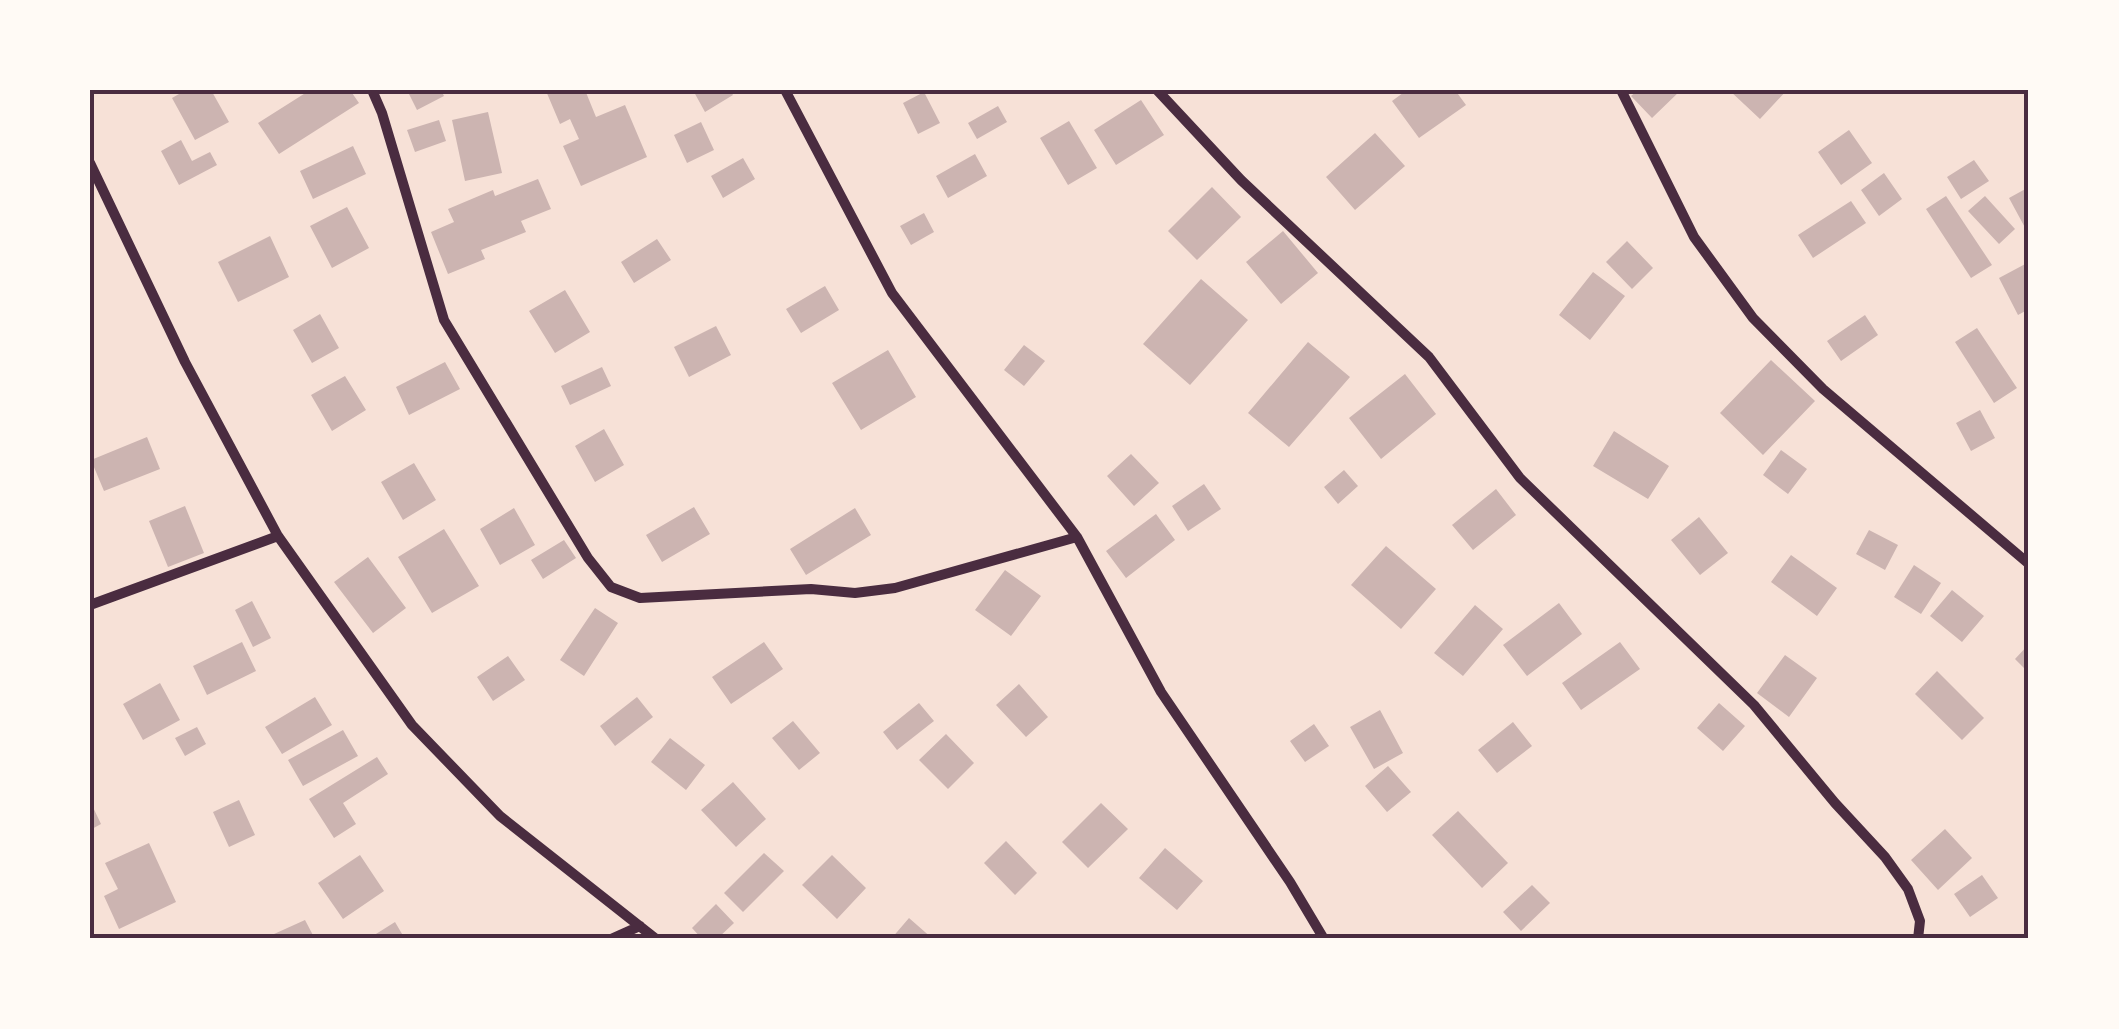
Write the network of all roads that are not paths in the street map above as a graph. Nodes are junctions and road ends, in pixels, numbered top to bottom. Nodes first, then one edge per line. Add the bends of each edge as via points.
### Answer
1 (372, 90) edge
2 (785, 90) edge
3 (1157, 90) edge
4 (1620, 90) edge
5 (90, 163) edge
6 (278, 536) junction
7 (1076, 537) junction
8 (2029, 564) edge
9 (90, 605) edge
10 (640, 926) junction
11 (611, 939) edge
12 (656, 939) edge
13 (1324, 939) edge
14 (1918, 939) edge

1 - 7 street via 444,320 610,588 640,598 811,589 855,593
2 - 7 street via 892,293
3 - 14 street via 1241,180 1429,357 1520,478 1754,705 1908,888 1920,921
4 - 8 street via 1694,237 1754,318 1823,389
5 - 6 street
6 - 9 street
6 - 10 street via 412,725 500,816
7 - 13 street via 1161,692
10 - 11 street
10 - 12 street

